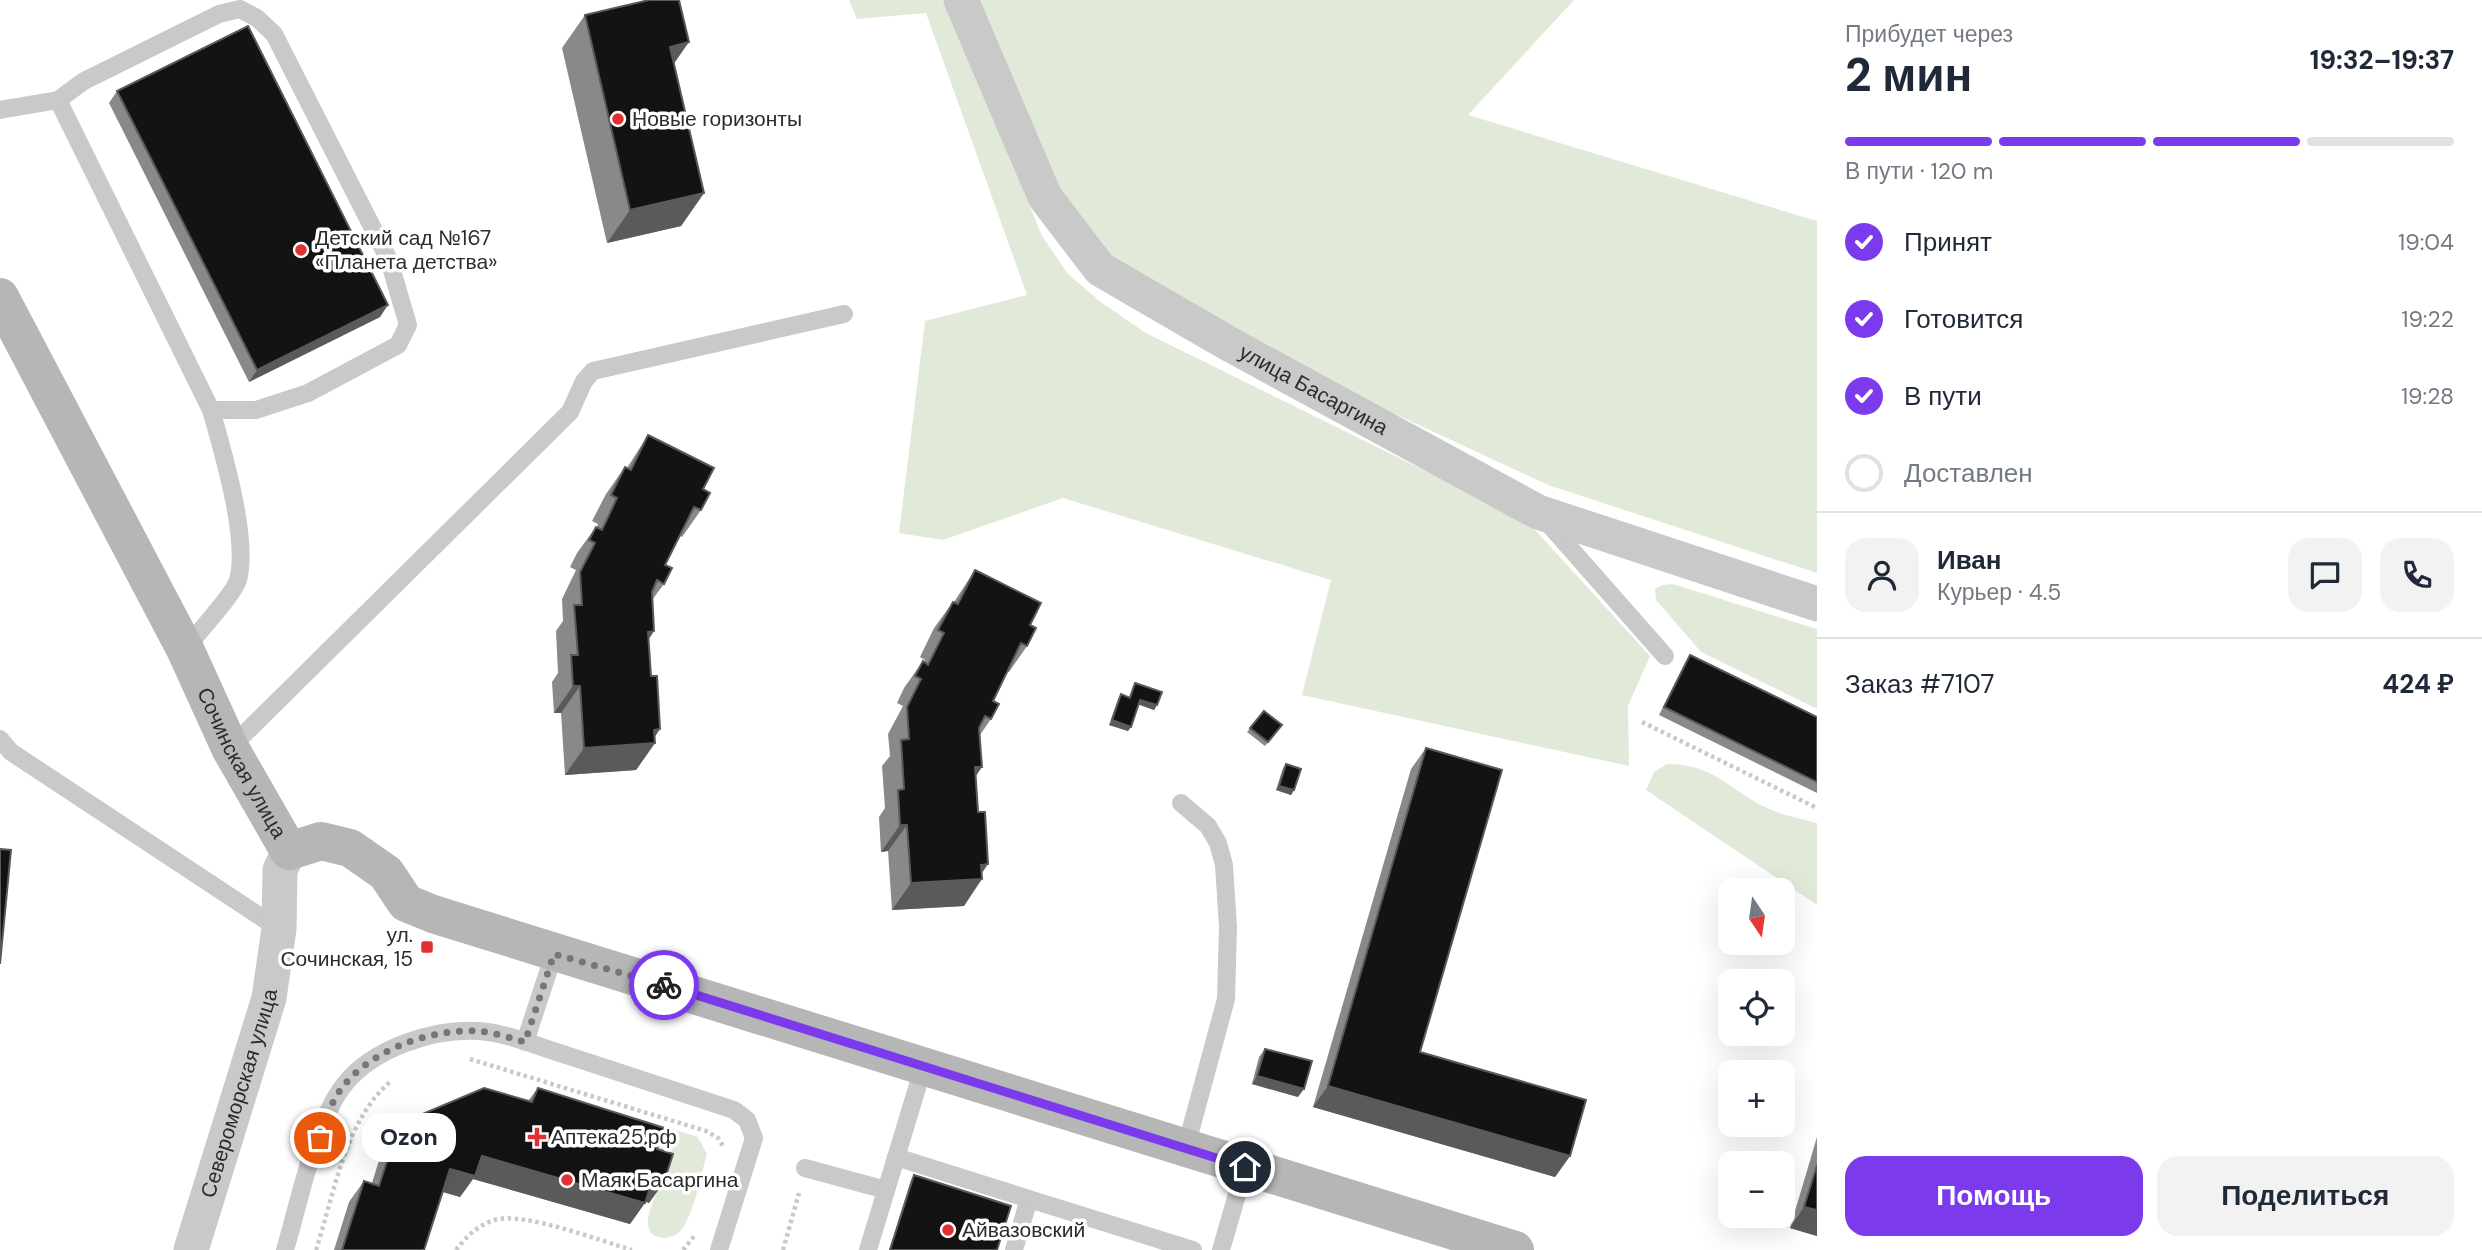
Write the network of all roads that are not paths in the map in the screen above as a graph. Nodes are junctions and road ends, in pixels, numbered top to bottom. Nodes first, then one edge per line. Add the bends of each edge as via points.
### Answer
1 (961, 0) edge
2 (58, 100) junction
3 (0, 110) edge
4 (0, 297) edge
5 (844, 314) dead end
6 (211, 410) junction
7 (1538, 512) junction
8 (1817, 604) edge
9 (185, 649) junction
10 (1665, 656) dead end
11 (0, 739) edge
12 (230, 748) junction
13 (1181, 803) dead end
14 (289, 851) junction
15 (279, 929) junction
16 (554, 954) junction
17 (525, 1042) junction
18 (923, 1065) junction
19 (1186, 1147) junction
20 (897, 1157) junction
21 (1245, 1167) junction
22 (805, 1168) road end
23 (886, 1190) junction
24 (1029, 1199) junction
25 (1147, 1243) edge
26 (1507, 1249) edge
27 (191, 1250) edge
28 (285, 1250) edge
29 (719, 1250) edge
30 (868, 1250) edge
31 (1014, 1250) edge
32 (1193, 1250) edge
33 (1221, 1250) edge

1 - 7 street, улица Басаргина via 1045,197 1100,269
2 - 3 lane
2 - 6 lane
2 - 6 lane via 84,81 219,14 240,9 274,34 388,260 408,325 398,345 307,393 256,410
4 - 9 street, Сочинская улица
5 - 12 lane via 593,371 585,378 570,412
6 - 9 lane via 225,457 240,545 238,582
7 - 8 street, улица Басаргина
7 - 10 lane
9 - 12 street, Сочинская улица
11 - 15 lane via 11,752
12 - 14 street, Сочинская улица
13 - 19 lane via 1208,826 1218,843 1228,928 1226,999
14 - 15 street, Североморская улица via 280,870
14 - 16 street, Сочинская улица via 321,841 350,848 386,873 406,902
15 - 27 street, Североморская улица via 269,998
16 - 17 lane
16 - 18 street, Сочинская улица
17 - 28 lane via 480,1031 446,1032 410,1041 374,1060 345,1084 326,1115
17 - 29 lane via 734,1110 747,1120 754,1138
18 - 19 street, Сочинская улица
18 - 20 lane
19 - 21 street, Сочинская улица
20 - 23 lane
20 - 24 lane
21 - 26 street, Сочинская улица
21 - 33 lane
22 - 23 lane
23 - 30 lane
24 - 25 lane
24 - 31 lane
25 - 32 lane

